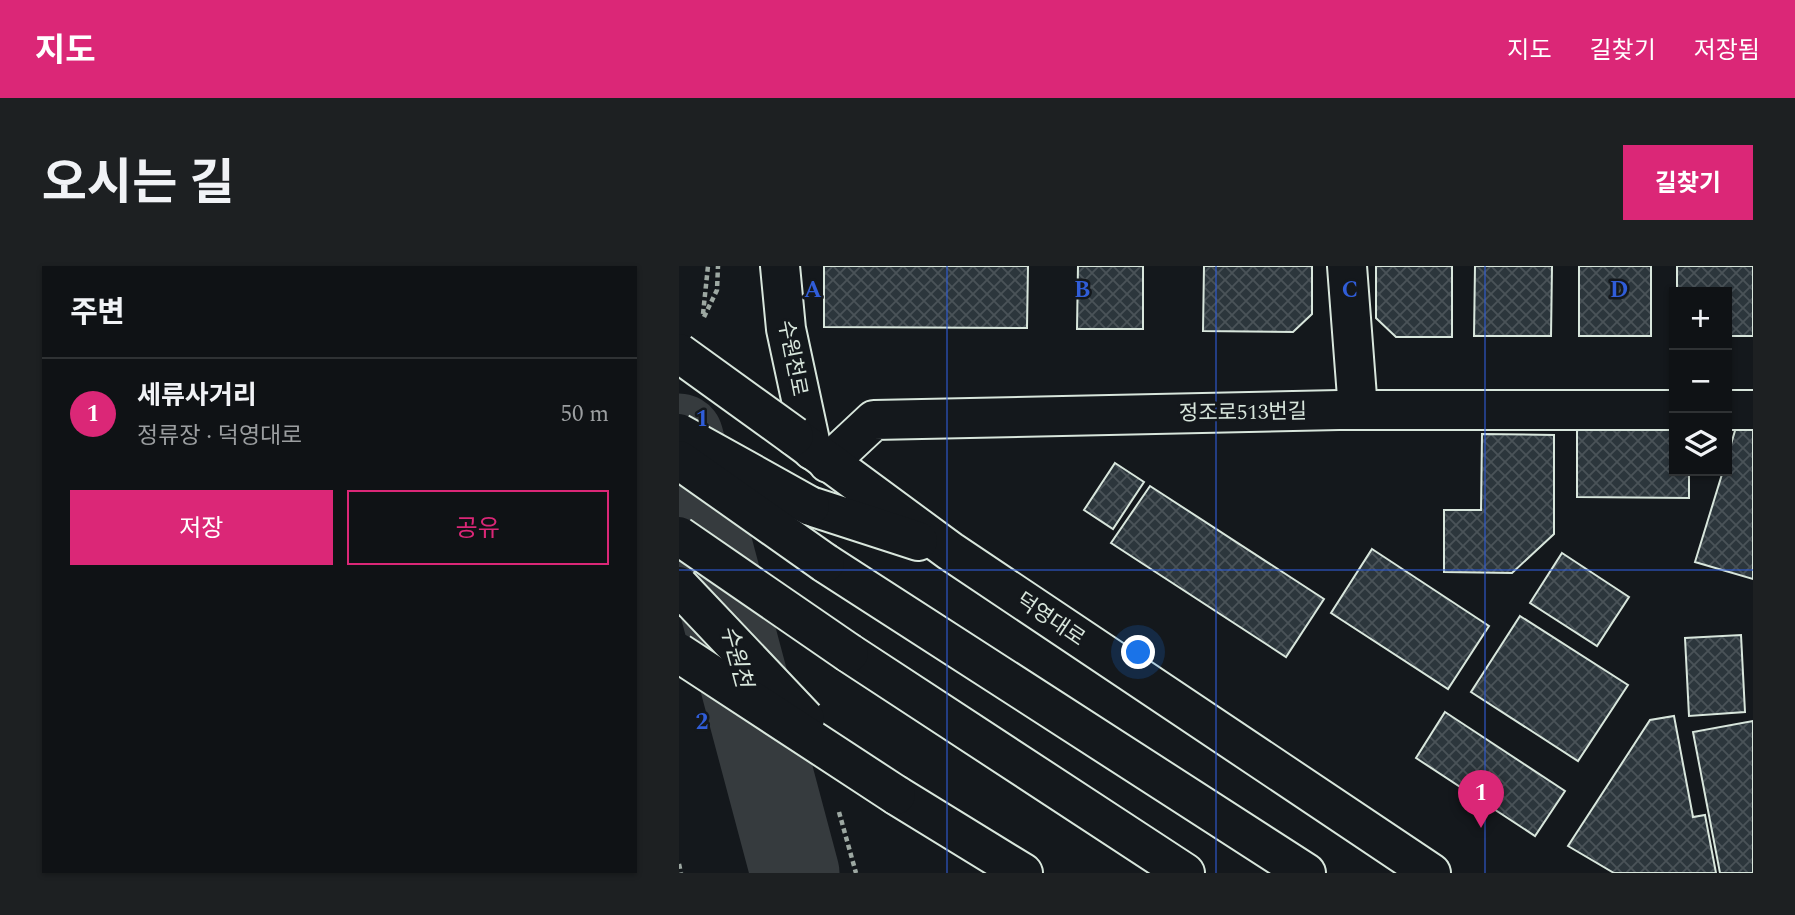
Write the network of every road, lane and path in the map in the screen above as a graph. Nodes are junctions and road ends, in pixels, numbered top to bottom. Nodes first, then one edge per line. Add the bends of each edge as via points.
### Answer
1 (718, 266) edge
2 (780, 266) edge
3 (1347, 266) edge
4 (702, 321) dead end
5 (679, 353) edge
6 (1358, 410) junction
7 (1669, 410) edge
8 (1732, 410) edge
9 (1753, 411) edge
10 (679, 433) edge
11 (811, 449) junction
12 (679, 460) edge
13 (679, 536) edge
14 (950, 551) junction
15 (679, 586) edge
16 (679, 653) edge
17 (854, 770) junction
18 (679, 864) edge
19 (681, 873) edge
20 (1022, 873) edge
21 (1185, 873) edge
22 (1306, 873) edge
23 (1431, 873) edge

1 - 4 path via 717,290
2 - 11 main road, 수원천로 via 786,329
3 - 6 main road
5 - 11 main road, 덕영대로, bridge
6 - 7 main road, 정조로513번길
6 - 11 main road, 정조로513번길 via 874,420
8 - 9 main road
10 - 14 main road, bridge via 810,506
11 - 14 main road, 덕영대로
12 - 22 main road, bridge via 825,563
13 - 21 main road, bridge
14 - 23 main road, 덕영대로
15 - 17 main road, bridge
16 - 17 main road, bridge
17 - 20 main road, bridge
18 - 19 path

